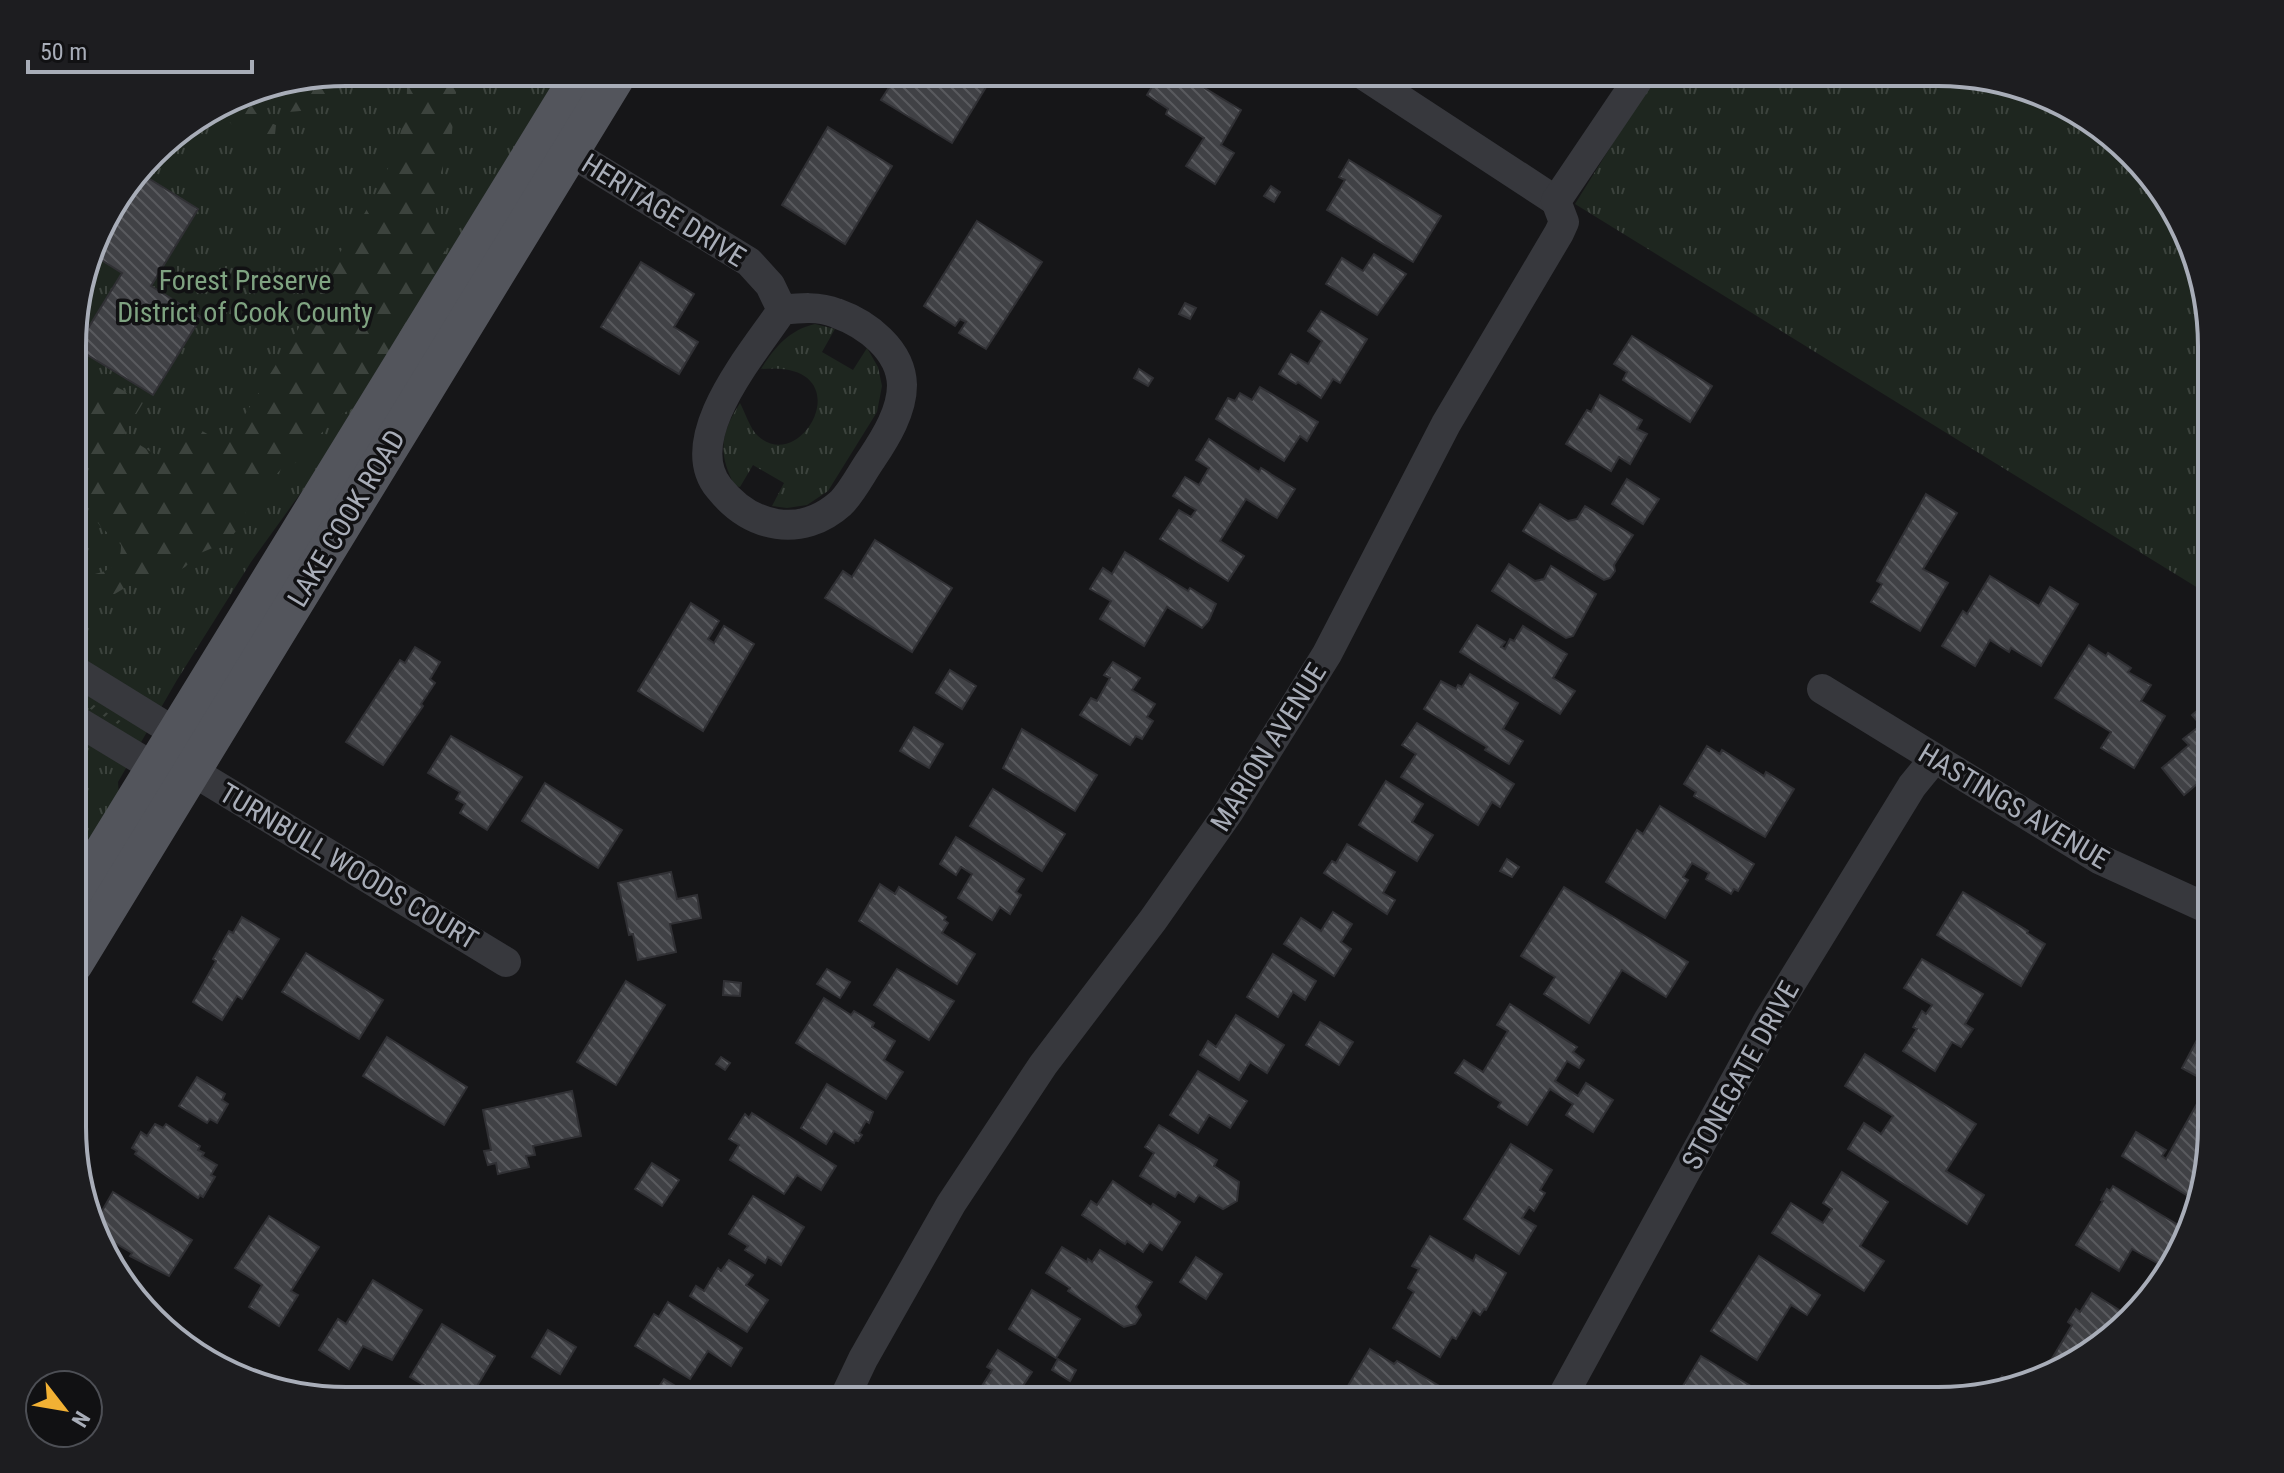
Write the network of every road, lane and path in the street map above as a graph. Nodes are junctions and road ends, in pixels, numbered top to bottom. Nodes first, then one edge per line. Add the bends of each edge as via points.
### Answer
1 (1381, 86) edge
2 (1633, 86) edge
3 (573, 87) edge
4 (610, 87) edge
5 (570, 152) junction
6 (1556, 201) junction
7 (782, 310) junction
8 (86, 677) edge
9 (1822, 689) dead end
10 (86, 725) edge
11 (176, 733) junction
12 (1934, 759) junction
13 (174, 769) junction
14 (86, 883) edge
15 (2197, 904) edge
16 (86, 941) edge
17 (506, 962) dead end
18 (1568, 1386) edge
19 (850, 1387) edge

1 - 6 street
2 - 6 street
3 - 11 main road, LAKE COOK ROAD
4 - 5 main road, LAKE COOK ROAD
5 - 7 street, HERITAGE DRIVE via 749,262 770,285
5 - 13 main road, LAKE COOK ROAD
6 - 19 street, MARION AVENUE via 1564,222 1559,233 1446,424 1327,654 1228,813 1043,1065 951,1204
7 - 7 street via 836,312 861,325 883,341 898,363 902,386 883,440 843,500 804,524 763,522 743,513 715,484 708,463 712,419
8 - 11 street
9 - 12 street, HASTINGS AVENUE
10 - 13 street, TURNBULL WOODS COURT
11 - 13 main road, LAKE COOK ROAD
12 - 15 street, HASTINGS AVENUE via 2099,859
12 - 18 street, STONEGATE DRIVE via 1912,786 1769,1019
13 - 14 main road, LAKE COOK ROAD
13 - 16 main road, LAKE COOK ROAD
13 - 17 street, TURNBULL WOODS COURT

